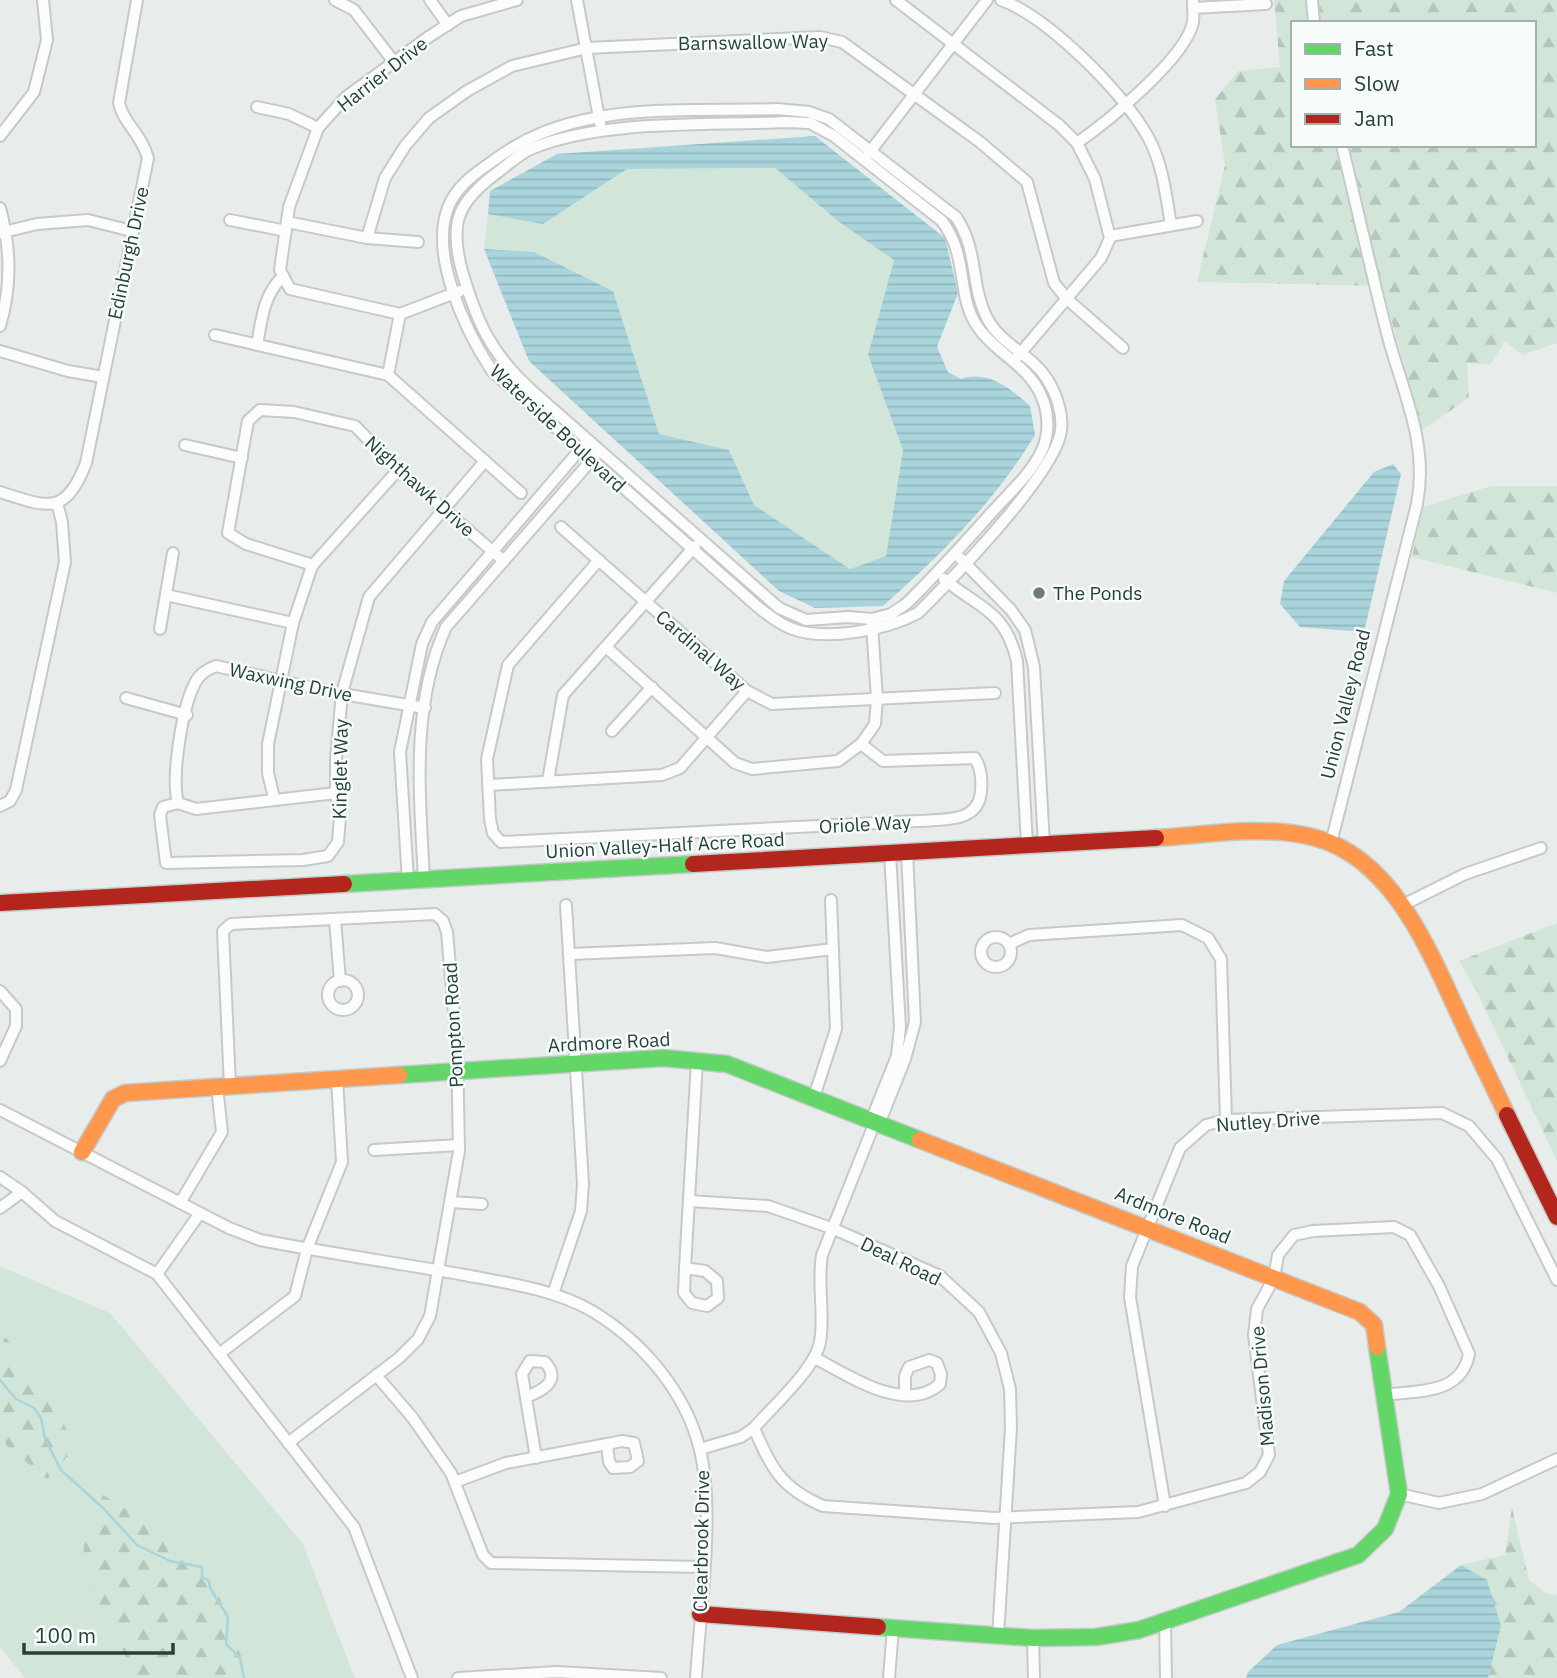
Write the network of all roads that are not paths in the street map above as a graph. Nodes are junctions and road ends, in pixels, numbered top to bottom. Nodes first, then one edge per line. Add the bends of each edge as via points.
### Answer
1 (43, 0) edge
2 (137, 0) edge
3 (339, 0) edge
4 (429, 0) edge
5 (515, 0) edge
6 (577, 0) edge
7 (987, 0) edge
8 (1001, 0) edge
9 (1312, 0) edge
10 (900, 1) edge
11 (1193, 4) edge
12 (1266, 4) dead end
13 (1314, 21) edge
14 (448, 25) junction
15 (954, 43) junction
16 (587, 48) junction
17 (394, 62) junction
18 (916, 95) junction
19 (1125, 105) junction
20 (257, 107) dead end
21 (599, 117) junction
22 (318, 128) junction
23 (601, 130) junction
24 (0, 136) edge
25 (1077, 143) junction
26 (1342, 147) edge
27 (872, 150) junction
28 (863, 161) junction
29 (0, 208) edge
30 (230, 220) dead end
31 (1197, 221) dead end
32 (1171, 225) junction
33 (286, 227) junction
34 (3, 232) edge
35 (132, 232) junction
36 (1110, 236) junction
37 (367, 238) junction
38 (418, 242) dead end
39 (283, 276) junction
40 (467, 289) junction
41 (455, 293) junction
42 (1067, 299) junction
43 (400, 314) junction
44 (0, 326) edge
45 (215, 335) dead end
46 (257, 345) junction
47 (1123, 348) dead end
48 (0, 351) edge
49 (1022, 351) junction
50 (1015, 361) junction
51 (388, 375) junction
52 (103, 377) junction
53 (588, 440) junction
54 (185, 445) dead end
55 (579, 450) junction
56 (600, 451) junction
57 (242, 458) junction
58 (485, 461) junction
59 (591, 461) junction
60 (398, 470) junction
61 (0, 492) edge
62 (521, 493) dead end
63 (57, 503) junction
64 (443, 508) junction
65 (561, 527) dead end
66 (701, 539) junction
67 (692, 549) junction
68 (173, 552) dead end
69 (493, 552) junction
70 (954, 554) junction
71 (599, 560) junction
72 (504, 561) junction
73 (965, 562) junction
74 (313, 565) junction
75 (937, 572) junction
76 (948, 582) junction
77 (166, 595) junction
78 (646, 601) junction
79 (293, 623) junction
80 (872, 625) junction
81 (160, 629) dead end
82 (606, 647) junction
83 (283, 681) junction
84 (652, 687) junction
85 (747, 691) junction
86 (995, 692) dead end
87 (342, 693) junction
88 (126, 698) dead end
89 (877, 699) junction
90 (409, 705) junction
91 (425, 708) junction
92 (187, 715) junction
93 (612, 731) dead end
94 (707, 738) junction
95 (861, 744) junction
96 (548, 781) junction
97 (489, 785) junction
98 (336, 793) junction
99 (274, 798) junction
100 (178, 803) junction
101 (0, 806) edge
102 (404, 821) junction
103 (421, 821) junction
104 (1331, 842) junction
105 (1035, 845) junction
106 (1541, 848) dead end
107 (906, 852) junction
108 (890, 853) junction
109 (416, 880) junction
110 (831, 900) dead end
111 (0, 903) edge
112 (566, 905) dead end
113 (1401, 906) junction
114 (335, 920) junction
115 (911, 929) junction
116 (895, 931) junction
117 (1009, 944) dead end
118 (833, 949) junction
119 (570, 954) junction
120 (340, 981) dead end
121 (0, 991) edge
122 (0, 1061) edge
123 (697, 1061) junction
124 (578, 1063) junction
125 (455, 1071) junction
126 (337, 1079) junction
127 (223, 1087) junction
128 (814, 1097) junction
129 (0, 1110) edge
130 (1226, 1121) junction
131 (875, 1122) junction
132 (459, 1145) junction
133 (374, 1150) dead end
134 (82, 1152) junction
135 (0, 1177) edge
136 (22, 1192) junction
137 (689, 1200) junction
138 (450, 1202) junction
139 (180, 1203) junction
140 (482, 1204) dead end
141 (0, 1209) edge
142 (200, 1213) junction
143 (1557, 1217) edge
144 (1147, 1228) junction
145 (834, 1229) junction
146 (307, 1249) junction
147 (685, 1268) dead end
148 (438, 1270) junction
149 (157, 1273) junction
150 (1274, 1278) junction
151 (1557, 1280) edge
152 (553, 1294) junction
153 (219, 1354) junction
154 (815, 1357) junction
155 (376, 1376) junction
156 (905, 1394) dead end
157 (1385, 1395) junction
158 (526, 1397) dead end
159 (754, 1428) junction
160 (288, 1443) junction
161 (607, 1444) dead end
162 (700, 1449) junction
163 (536, 1458) junction
164 (1557, 1459) edge
165 (455, 1482) junction
166 (1399, 1494) junction
167 (1166, 1506) junction
168 (1005, 1518) junction
169 (703, 1567) junction
170 (700, 1614) junction
171 (1165, 1621) junction
172 (892, 1628) junction
173 (998, 1636) junction
174 (1034, 1638) junction
175 (412, 1678) edge
176 (458, 1678) edge
177 (661, 1678) edge
178 (696, 1678) edge
179 (889, 1678) edge
180 (1034, 1678) edge
181 (1166, 1678) edge

1 - 24 street via 47,40 34,92
2 - 35 street, Edinburgh Drive via 119,90 121,114 142,139 148,158
3 - 17 street via 355,10
4 - 14 street
5 - 14 street, Harrier Drive via 461,16
6 - 16 street
7 - 15 street
8 - 19 street via 1018,6 1101,74
9 - 13 street
10 - 15 street
11 - 12 street
11 - 19 street via 1193,23 1185,39
14 - 17 street, Harrier Drive
15 - 18 street
15 - 25 street
16 - 18 street, Barnswallow Way via 820,37 842,42
16 - 21 street
16 - 37 street, Barnswallow Way via 512,66 429,118 385,178
17 - 22 street, Harrier Drive via 346,97
18 - 27 street
18 - 42 street, Barnswallow Way via 1027,182 1054,283
19 - 25 street
19 - 32 street via 1149,137 1162,171
20 - 22 street via 289,114
21 - 23 street
21 - 27 street, Waterside Boulevard via 777,109 809,112 829,119
21 - 41 street, Waterside Boulevard via 538,132 462,185 451,202 442,239
22 - 33 street, Harrier Drive
23 - 28 street, Waterside Boulevard via 810,123
23 - 40 street, Waterside Boulevard via 530,149 476,188 460,210 455,227
25 - 36 street via 1095,178
26 - 104 street, Union Valley Road via 1388,335 1416,425 1421,473
27 - 28 street
27 - 49 street, Waterside Boulevard via 956,217 968,234 987,319
28 - 50 street, Waterside Boulevard via 942,220 960,254 975,323 989,342
29 - 34 street
30 - 33 street
31 - 32 street
32 - 36 street
33 - 37 street
33 - 39 street, Harrier Drive
34 - 35 street via 88,220
34 - 44 street via 10,270
35 - 52 street, Edinburgh Drive
36 - 42 street via 1101,258
37 - 38 street
39 - 43 street via 290,289
39 - 46 street via 270,289
40 - 41 street
40 - 53 street, Waterside Boulevard via 502,363
41 - 43 street
41 - 55 street, Waterside Boulevard via 492,371
42 - 47 street, Barnswallow Way
42 - 49 street
43 - 51 street
45 - 46 street
46 - 51 street
48 - 52 street
49 - 50 street
49 - 73 street, Waterside Boulevard via 1047,378 1059,404 1061,429 1049,464
50 - 70 street, Waterside Boulevard via 1041,393 1047,412 1042,452
51 - 58 street
52 - 63 street, Edinburgh Drive via 86,463 76,487
53 - 55 street
53 - 56 street, Waterside Boulevard
54 - 57 street
55 - 59 street, Waterside Boulevard
55 - 69 street
56 - 59 street
56 - 66 street, Waterside Boulevard
57 - 60 street, Nighthawk Drive via 248,421 260,410 269,409 355,426
57 - 74 street, Nighthawk Drive via 228,533 246,544
58 - 62 street
58 - 64 street, Kinglet Way
59 - 67 street, Waterside Boulevard
59 - 72 street
60 - 64 street, Nighthawk Drive
60 - 74 street
61 - 63 street via 44,506
63 - 101 street via 65,562 16,790 10,801
64 - 69 street, Nighthawk Drive
64 - 87 street, Kinglet Way via 369,597
65 - 71 street, Cardinal Way
66 - 67 street
66 - 80 street, Waterside Boulevard via 779,608 806,620 848,617
67 - 78 street
67 - 80 street, Waterside Boulevard via 784,625 811,633
68 - 77 street
69 - 72 street, Nighthawk Drive
69 - 90 street via 432,622 422,644
70 - 73 street
70 - 75 street, Waterside Boulevard
71 - 78 street, Cardinal Way
71 - 97 street, Oriole Way via 508,664 487,759
72 - 91 street via 446,627
73 - 76 street, Waterside Boulevard
73 - 105 street via 1025,630 1034,667
74 - 79 street
75 - 76 street
75 - 80 street, Waterside Boulevard via 906,604
76 - 80 street, Waterside Boulevard via 918,613 898,624
76 - 105 street via 978,602 1011,636
77 - 79 street
77 - 81 street
78 - 82 street
78 - 85 street, Cardinal Way
79 - 83 street
80 - 89 street
82 - 84 street
82 - 96 street via 564,695
83 - 87 street, Waxwing Drive
83 - 92 street, Waxwing Drive via 216,666 195,682
83 - 99 street via 268,744
84 - 93 street
84 - 94 street
85 - 89 street, Cardinal Way via 772,704
85 - 94 street
86 - 89 street, Cardinal Way
87 - 90 street, Waxwing Drive
87 - 98 street, Kinglet Way
88 - 92 street
89 - 95 street via 876,723
90 - 91 street, Waxwing Drive
90 - 102 street via 400,752
91 - 103 street via 418,751
92 - 100 street, Waxwing Drive via 175,768
94 - 95 street via 735,763 752,769 838,761
94 - 96 street via 680,768 662,775
95 - 97 street, Oriole Way via 883,761 975,758 980,798 966,817 513,844 500,842 493,833
96 - 97 street
98 - 99 street
98 - 100 street, Kinglet Way via 338,842 328,856 275,861 166,863 160,815 163,807
99 - 100 street via 196,809
102 - 103 street
102 - 109 street
103 - 109 street
104 - 105 street, Union Valley-Half Acre Road via 1299,833 1255,832
104 - 113 street via 1369,868
105 - 107 street, Union Valley-Half Acre Road
106 - 113 street via 1465,874
107 - 108 street, Union Valley-Half Acre Road
107 - 115 street
108 - 109 street, Union Valley-Half Acre Road
108 - 116 street
109 - 111 street, Union Valley-Half Acre Road
110 - 118 street
112 - 119 street
113 - 143 street
114 - 120 street
114 - 125 street, Pompton Road via 435,914 443,920 456,1033
114 - 127 street, Pompton Road via 231,924 223,931
115 - 116 street via 904,934
115 - 131 street via 915,1023 881,1119
116 - 131 street via 897,1056 874,1113
117 - 130 street via 1029,934 1182,925 1208,938 1221,959
118 - 119 street via 767,957 715,947
118 - 128 street via 836,1029
119 - 124 street
121 - 122 street via 16,1009 16,1026
123 - 124 street, Ardmore Road via 663,1058
123 - 128 street, Ardmore Road via 727,1064
123 - 137 street
124 - 125 street, Ardmore Road
124 - 152 street via 581,1211
125 - 126 street, Ardmore Road
125 - 132 street, Pompton Road
126 - 127 street, Ardmore Road
126 - 146 street via 342,1162
127 - 134 street, Ardmore Road via 125,1093 113,1099
127 - 139 street via 222,1132
128 - 131 street, Ardmore Road
129 - 134 street, Clearbrook Drive
130 - 144 street, Nutley Drive via 1206,1125 1180,1148
130 - 151 street, Nutley Drive via 1442,1112 1469,1126 1497,1159
131 - 144 street, Ardmore Road
131 - 145 street
132 - 133 street
132 - 138 street, Pompton Road
134 - 139 street, Clearbrook Drive
135 - 136 street
136 - 141 street
136 - 149 street via 55,1221
137 - 145 street, Deal Road via 768,1206
137 - 147 street
138 - 140 street
138 - 148 street, Pompton Road
139 - 142 street, Clearbrook Drive
142 - 146 street, Clearbrook Drive via 260,1240
142 - 149 street
144 - 150 street, Ardmore Road
144 - 167 street, Nutley Drive via 1132,1266 1130,1297
145 - 154 street via 818,1278 821,1339
145 - 168 street, Deal Road via 940,1276 979,1312 1001,1353 1010,1389
146 - 148 street, Clearbrook Drive
146 - 153 street via 295,1296
148 - 152 street, Clearbrook Drive
148 - 155 street, Pompton Road via 430,1316 418,1339
149 - 153 street
150 - 157 street, Ardmore Road via 1360,1311 1374,1325
150 - 157 street, Madison Drive via 1278,1255 1294,1235 1394,1227 1410,1235 1440,1286 1469,1354 1467,1366 1445,1387
150 - 167 street, Madison Drive via 1257,1309 1254,1335 1269,1455 1260,1472 1246,1483
152 - 162 street, Clearbrook Drive via 623,1332 651,1360 683,1407
153 - 160 street
154 - 156 street via 873,1389
154 - 159 street
155 - 160 street, Pompton Road
155 - 165 street via 412,1418
157 - 166 street, Ardmore Road
158 - 163 street
159 - 162 street via 741,1437
159 - 168 street, Madison Drive via 770,1465 798,1495 823,1506
160 - 175 street via 354,1527
161 - 163 street
162 - 169 street, Clearbrook Drive via 706,1494
163 - 165 street via 506,1463
164 - 166 street via 1482,1494 1439,1503
165 - 169 street via 483,1555 491,1563
166 - 171 street, Ardmore Road via 1395,1514 1380,1539 1357,1555
167 - 168 street, Madison Drive via 1138,1513
168 - 173 street, Deal Road
169 - 170 street, Clearbrook Drive
170 - 172 street, Ardmore Road
170 - 178 street, Clearbrook Drive
171 - 174 street, Ardmore Road via 1096,1637
171 - 181 street
172 - 173 street, Ardmore Road
172 - 179 street
173 - 174 street, Ardmore Road
174 - 180 street
176 - 177 street via 557,1672

